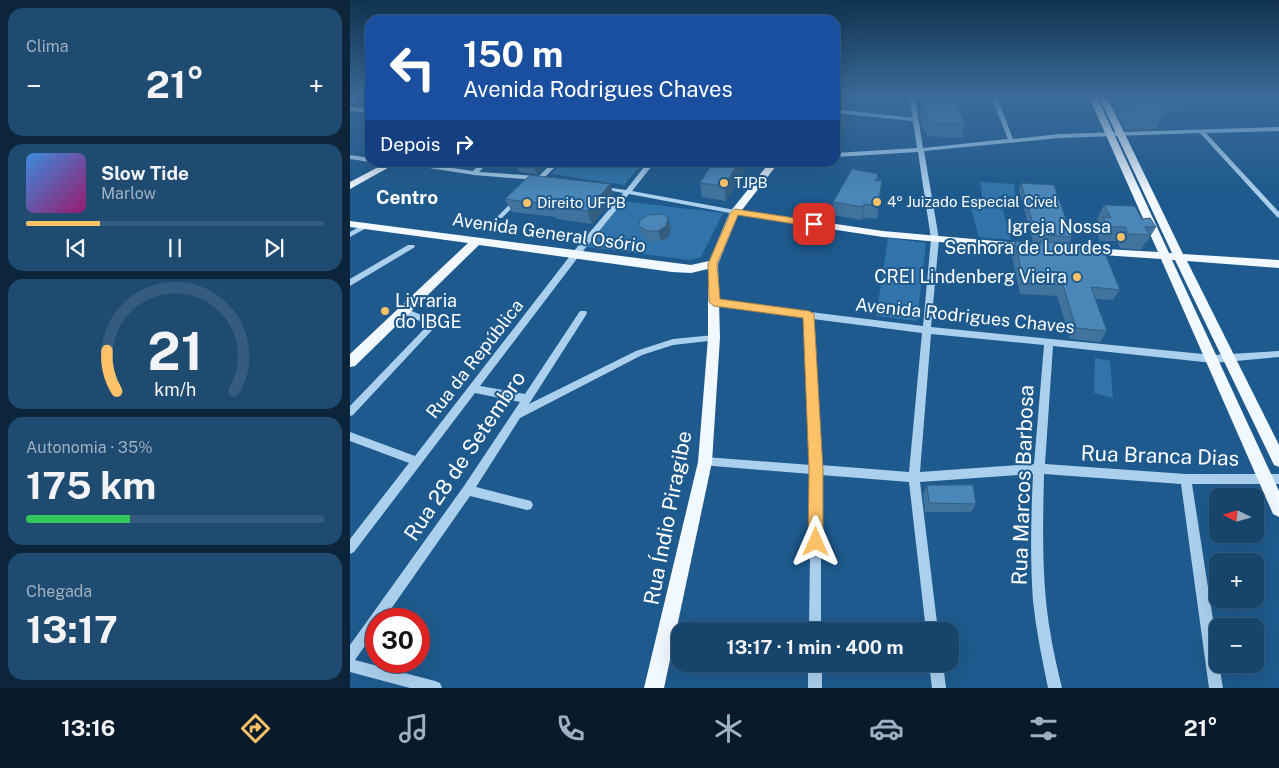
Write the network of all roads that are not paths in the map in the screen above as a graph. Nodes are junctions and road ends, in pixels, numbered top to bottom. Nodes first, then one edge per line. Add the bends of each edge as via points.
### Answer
1 (917, 129) edge
2 (1006, 129) edge
3 (1108, 129) edge
4 (1119, 129) edge
5 (1275, 129) edge
6 (1201, 131) junction
7 (1121, 133) junction
8 (1110, 134) junction
9 (1011, 141) junction
10 (920, 150) junction
11 (840, 154) edge
12 (350, 157) edge
13 (365, 159) edge
14 (385, 167) edge
15 (419, 167) edge
16 (481, 167) edge
17 (553, 167) edge
18 (648, 167) edge
19 (771, 167) edge
20 (474, 173) junction
21 (541, 178) junction
22 (550, 179) edge
23 (534, 185) edge
24 (588, 185) edge
25 (350, 186) edge
26 (628, 192) junction
27 (520, 198) edge
28 (735, 212) junction
29 (1279, 216) edge
30 (500, 217) dead end
31 (350, 224) edge
32 (366, 226) junction
33 (350, 235) edge
34 (935, 239) junction
35 (476, 242) junction
36 (411, 246) dead end
37 (1041, 248) edge
38 (1080, 251) edge
39 (576, 254) junction
40 (1166, 258) junction
41 (1181, 259) junction
42 (712, 264) junction
43 (1279, 264) edge
44 (350, 283) edge
45 (714, 302) junction
46 (404, 311) junction
47 (583, 313) dead end
48 (809, 314) junction
49 (928, 330) junction
50 (714, 338) junction
51 (1049, 342) junction
52 (1279, 354) edge
53 (1230, 359) junction
54 (1212, 360) junction
55 (350, 362) edge
56 (473, 389) junction
57 (528, 399) junction
58 (350, 412) edge
59 (519, 414) junction
60 (350, 436) edge
61 (1279, 460) edge
62 (416, 461) junction
63 (705, 462) junction
64 (1039, 469) junction
65 (816, 470) junction
66 (914, 477) junction
67 (1186, 478) junction
68 (1273, 479) edge
69 (468, 490) junction
70 (527, 505) dead end
71 (1279, 509) edge
72 (350, 548) edge
73 (815, 622) edge
74 (931, 622) edge
75 (350, 656) edge
76 (350, 665) edge
77 (815, 672) edge
78 (937, 672) edge
79 (427, 687) edge
80 (654, 688) edge
81 (815, 688) edge
82 (939, 688) edge
83 (1055, 688) edge
84 (1216, 688) edge

1 - 10 street
2 - 9 street
3 - 8 main road
4 - 7 main road
5 - 6 street
6 - 7 street
6 - 29 street
7 - 8 street
7 - 41 main road
8 - 9 street
8 - 40 main road
9 - 10 street
10 - 11 street
10 - 34 street
12 - 13 street
14 - 25 main road
15 - 20 street
16 - 20 street
17 - 21 street
18 - 26 street, Rua da República
19 - 28 main road
20 - 21 street
21 - 22 street
21 - 23 street
24 - 26 street
26 - 28 street
26 - 39 street, Rua da República
27 - 30 street
28 - 34 main road
28 - 42 main road
31 - 32 main road, Avenida General Osório
32 - 33 street
32 - 35 main road, Avenida General Osório
34 - 37 main road
34 - 49 street
35 - 39 main road, Avenida General Osório
35 - 46 main road
36 - 44 street
38 - 40 main road
39 - 42 main road, Avenida General Osório via 685,269
39 - 56 street, Rua da República
40 - 41 main road
40 - 54 main road
41 - 43 main road
41 - 53 main road
42 - 45 main road, Rua Índio Piragibe
45 - 48 street, Avenida Rodrigues Chaves
45 - 50 main road, Rua Índio Piragibe
46 - 55 main road
46 - 58 street via 431,322 431,327
47 - 57 street, Rua 28 de Setembro
48 - 49 street, Avenida Rodrigues Chaves
48 - 65 street
49 - 51 street, Avenida Rodrigues Chaves
49 - 66 street
50 - 59 street via 673,342 639,353
50 - 63 main road, Rua Índio Piragibe
51 - 54 street, Avenida Rodrigues Chaves
51 - 64 street, Rua Marcos Barbosa
52 - 53 street
53 - 54 street, Avenida Rodrigues Chaves
53 - 61 main road
54 - 68 main road
56 - 57 street
56 - 62 street, Rua da República
57 - 59 street, Rua 28 de Setembro
59 - 69 street, Rua 28 de Setembro
60 - 62 street
62 - 72 street, Rua da República
63 - 65 street, Rua Branca Dias
63 - 80 main road, Rua Índio Piragibe
64 - 66 street, Rua Branca Dias
64 - 67 street, Rua Branca Dias
64 - 83 street, Rua Marcos Barbosa via 1036,581 1041,624
65 - 66 street, Rua Branca Dias
65 - 73 street
66 - 74 street
67 - 68 street, Rua Branca Dias
67 - 84 street
68 - 71 main road
69 - 70 street
69 - 75 street, Rua 28 de Setembro
76 - 79 street
77 - 81 street
78 - 82 street

